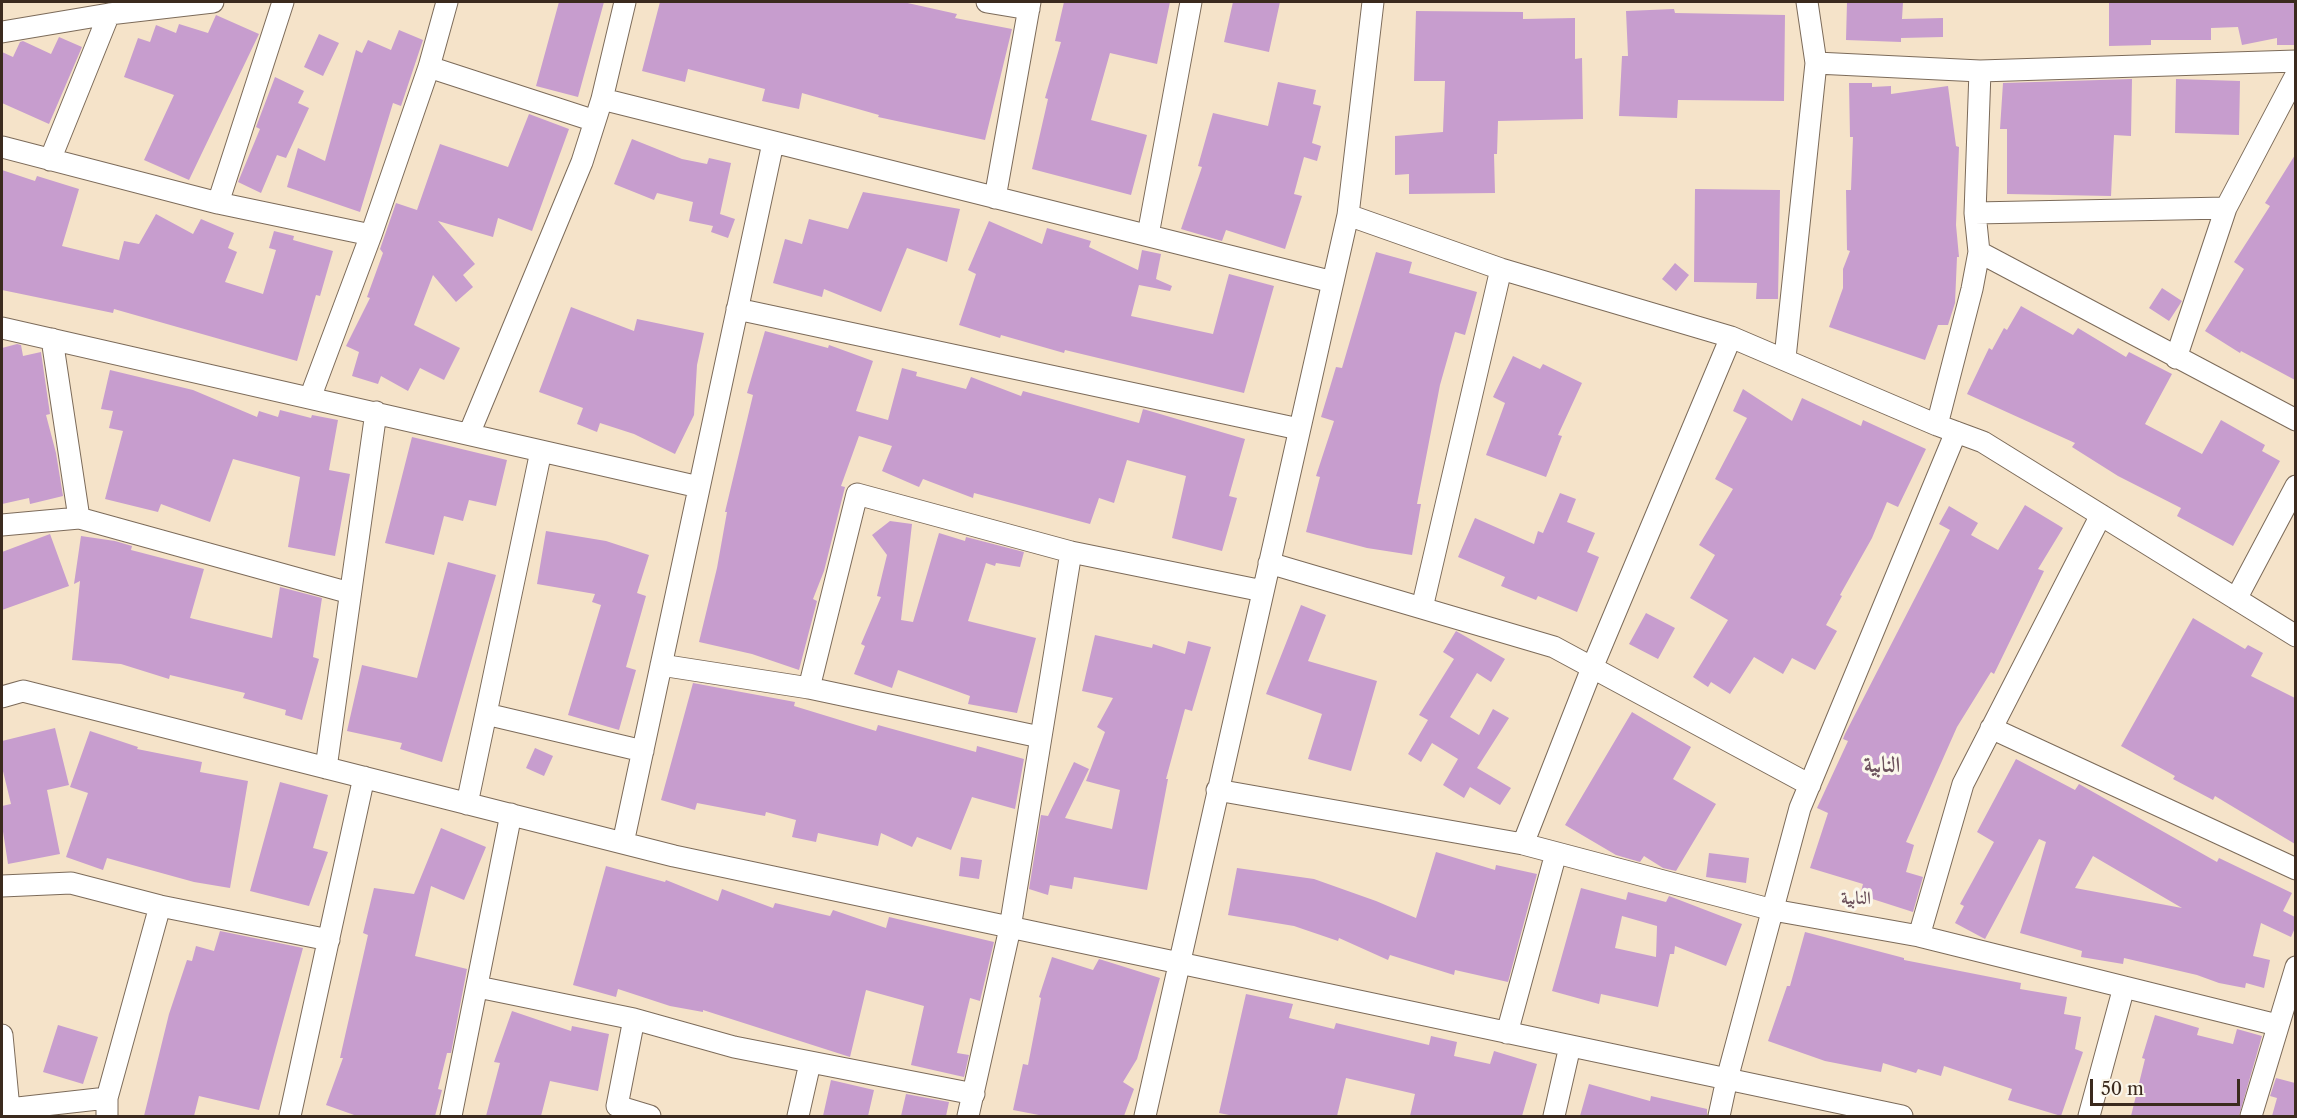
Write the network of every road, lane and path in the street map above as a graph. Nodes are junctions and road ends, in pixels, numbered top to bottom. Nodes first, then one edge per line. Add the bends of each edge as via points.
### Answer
1 (213, 2) edge
2 (283, 2) edge
3 (447, 2) edge
4 (625, 2) edge
5 (987, 2) edge
6 (1191, 2) edge
7 (1373, 2) edge
8 (1807, 2) edge
9 (1029, 5) edge
10 (109, 14) junction
11 (2, 33) edge
12 (2295, 61) edge
13 (1816, 63) junction
14 (429, 67) junction
15 (1980, 71) junction
16 (2295, 75) edge
17 (602, 99) junction
18 (595, 121) junction
19 (773, 142) junction
20 (2, 147) edge
21 (50, 160) junction
22 (995, 198) junction
23 (218, 203) junction
24 (2226, 208) junction
25 (1976, 213) junction
26 (1348, 215) junction
27 (1148, 235) junction
28 (371, 236) junction
29 (1979, 252) junction
30 (1501, 269) junction
31 (1333, 282) junction
32 (737, 309) junction
33 (2, 328) edge
34 (1731, 337) junction
35 (52, 339) junction
36 (1785, 358) junction
37 (2176, 358) junction
38 (310, 398) junction
39 (376, 412) junction
40 (2295, 420) edge
41 (1947, 428) junction
42 (1299, 429) junction
43 (469, 434) junction
44 (541, 451) junction
45 (2295, 486) edge
46 (699, 487) junction
47 (2102, 515) junction
48 (79, 518) junction
49 (2, 525) edge
50 (1071, 552) junction
51 (1269, 563) junction
52 (1263, 591) junction
53 (350, 593) junction
54 (2236, 599) junction
55 (1422, 608) junction
56 (2295, 636) edge
57 (661, 665) junction
58 (1592, 668) junction
59 (809, 687) junction
60 (2, 697) edge
61 (486, 714) junction
62 (1991, 728) junction
63 (1040, 737) junction
64 (643, 751) junction
65 (326, 768) junction
66 (364, 777) junction
67 (1810, 785) junction
68 (1217, 790) junction
69 (467, 804) junction
70 (511, 814) junction
71 (623, 843) junction
72 (1523, 844) junction
73 (1556, 853) junction
74 (2295, 869) edge
75 (2, 886) edge
76 (160, 906) junction
77 (1773, 910) junction
78 (1010, 928) junction
79 (1919, 936) junction
80 (329, 940) junction
81 (1178, 963) junction
82 (2295, 967) edge
83 (478, 987) junction
84 (2124, 987) junction
85 (634, 1019) junction
86 (2277, 1025) junction
87 (1507, 1033) junction
88 (2, 1035) edge
89 (1570, 1046) junction
90 (810, 1063) junction
91 (1727, 1079) junction
92 (974, 1094) junction
93 (107, 1107) edge
94 (5, 1111) edge
95 (290, 1116) edge
96 (451, 1116) edge
97 (650, 1116) edge
98 (798, 1116) edge
99 (968, 1116) edge
100 (1145, 1116) edge
101 (1554, 1116) edge
102 (1719, 1116) edge
103 (1902, 1116) edge
104 (2089, 1116) edge
105 (2251, 1116) edge

1 - 10 street
2 - 23 street
3 - 14 street
4 - 17 street
5 - 9 street
6 - 27 street
7 - 26 street
8 - 13 street
9 - 22 street
10 - 11 street
10 - 21 street
12 - 15 street
13 - 15 street
13 - 36 street
14 - 18 street
14 - 28 street
15 - 25 street
16 - 24 street
17 - 18 street
17 - 19 street
18 - 43 street via 582,162
19 - 22 street
19 - 32 street
20 - 21 street
21 - 23 street
22 - 27 street
23 - 28 street
24 - 25 street
24 - 37 street
25 - 29 street
26 - 30 street
26 - 31 street
27 - 31 street
28 - 38 street
29 - 37 street
29 - 41 street
30 - 34 street
30 - 55 street
31 - 42 street
32 - 42 street
32 - 46 street
33 - 35 street
34 - 36 street
34 - 58 street
35 - 38 street
35 - 48 street
36 - 41 street
37 - 40 street
38 - 39 street
39 - 43 street
39 - 53 street
41 - 47 street via 1983,441
41 - 67 street
42 - 51 street
43 - 44 street
44 - 46 street
44 - 61 street
45 - 54 street
46 - 57 street
47 - 54 street
47 - 62 street
48 - 49 street
48 - 53 street
50 - 52 street
50 - 59 street via 856,494
50 - 63 street
51 - 52 street
51 - 55 street
52 - 68 street
53 - 65 street
54 - 56 street
55 - 58 street via 1554,647
57 - 59 street
57 - 64 street
58 - 67 street
58 - 72 street
59 - 63 street
60 - 65 street via 23,691
61 - 64 street
61 - 69 street
62 - 74 street
62 - 79 street via 1963,784
63 - 78 street
64 - 71 street
65 - 66 street
66 - 69 street
66 - 80 street
67 - 77 street via 1800,808
68 - 72 street
68 - 81 street
69 - 70 street
70 - 71 street
70 - 83 street
71 - 78 street
72 - 73 street
73 - 77 street
73 - 87 street
75 - 76 street via 70,883
76 - 80 street
76 - 93 street
77 - 79 street
77 - 91 street
78 - 81 street
78 - 92 street
79 - 84 street
80 - 95 street
81 - 87 street
81 - 100 street
82 - 86 street
83 - 85 street
83 - 96 street
84 - 86 street
84 - 104 street
85 - 90 street
85 - 97 street via 617,1106
86 - 105 street
87 - 89 street
88 - 94 street
89 - 91 street
89 - 101 street
90 - 92 street
90 - 98 street
91 - 102 street
91 - 103 street
92 - 99 street
93 - 94 street

